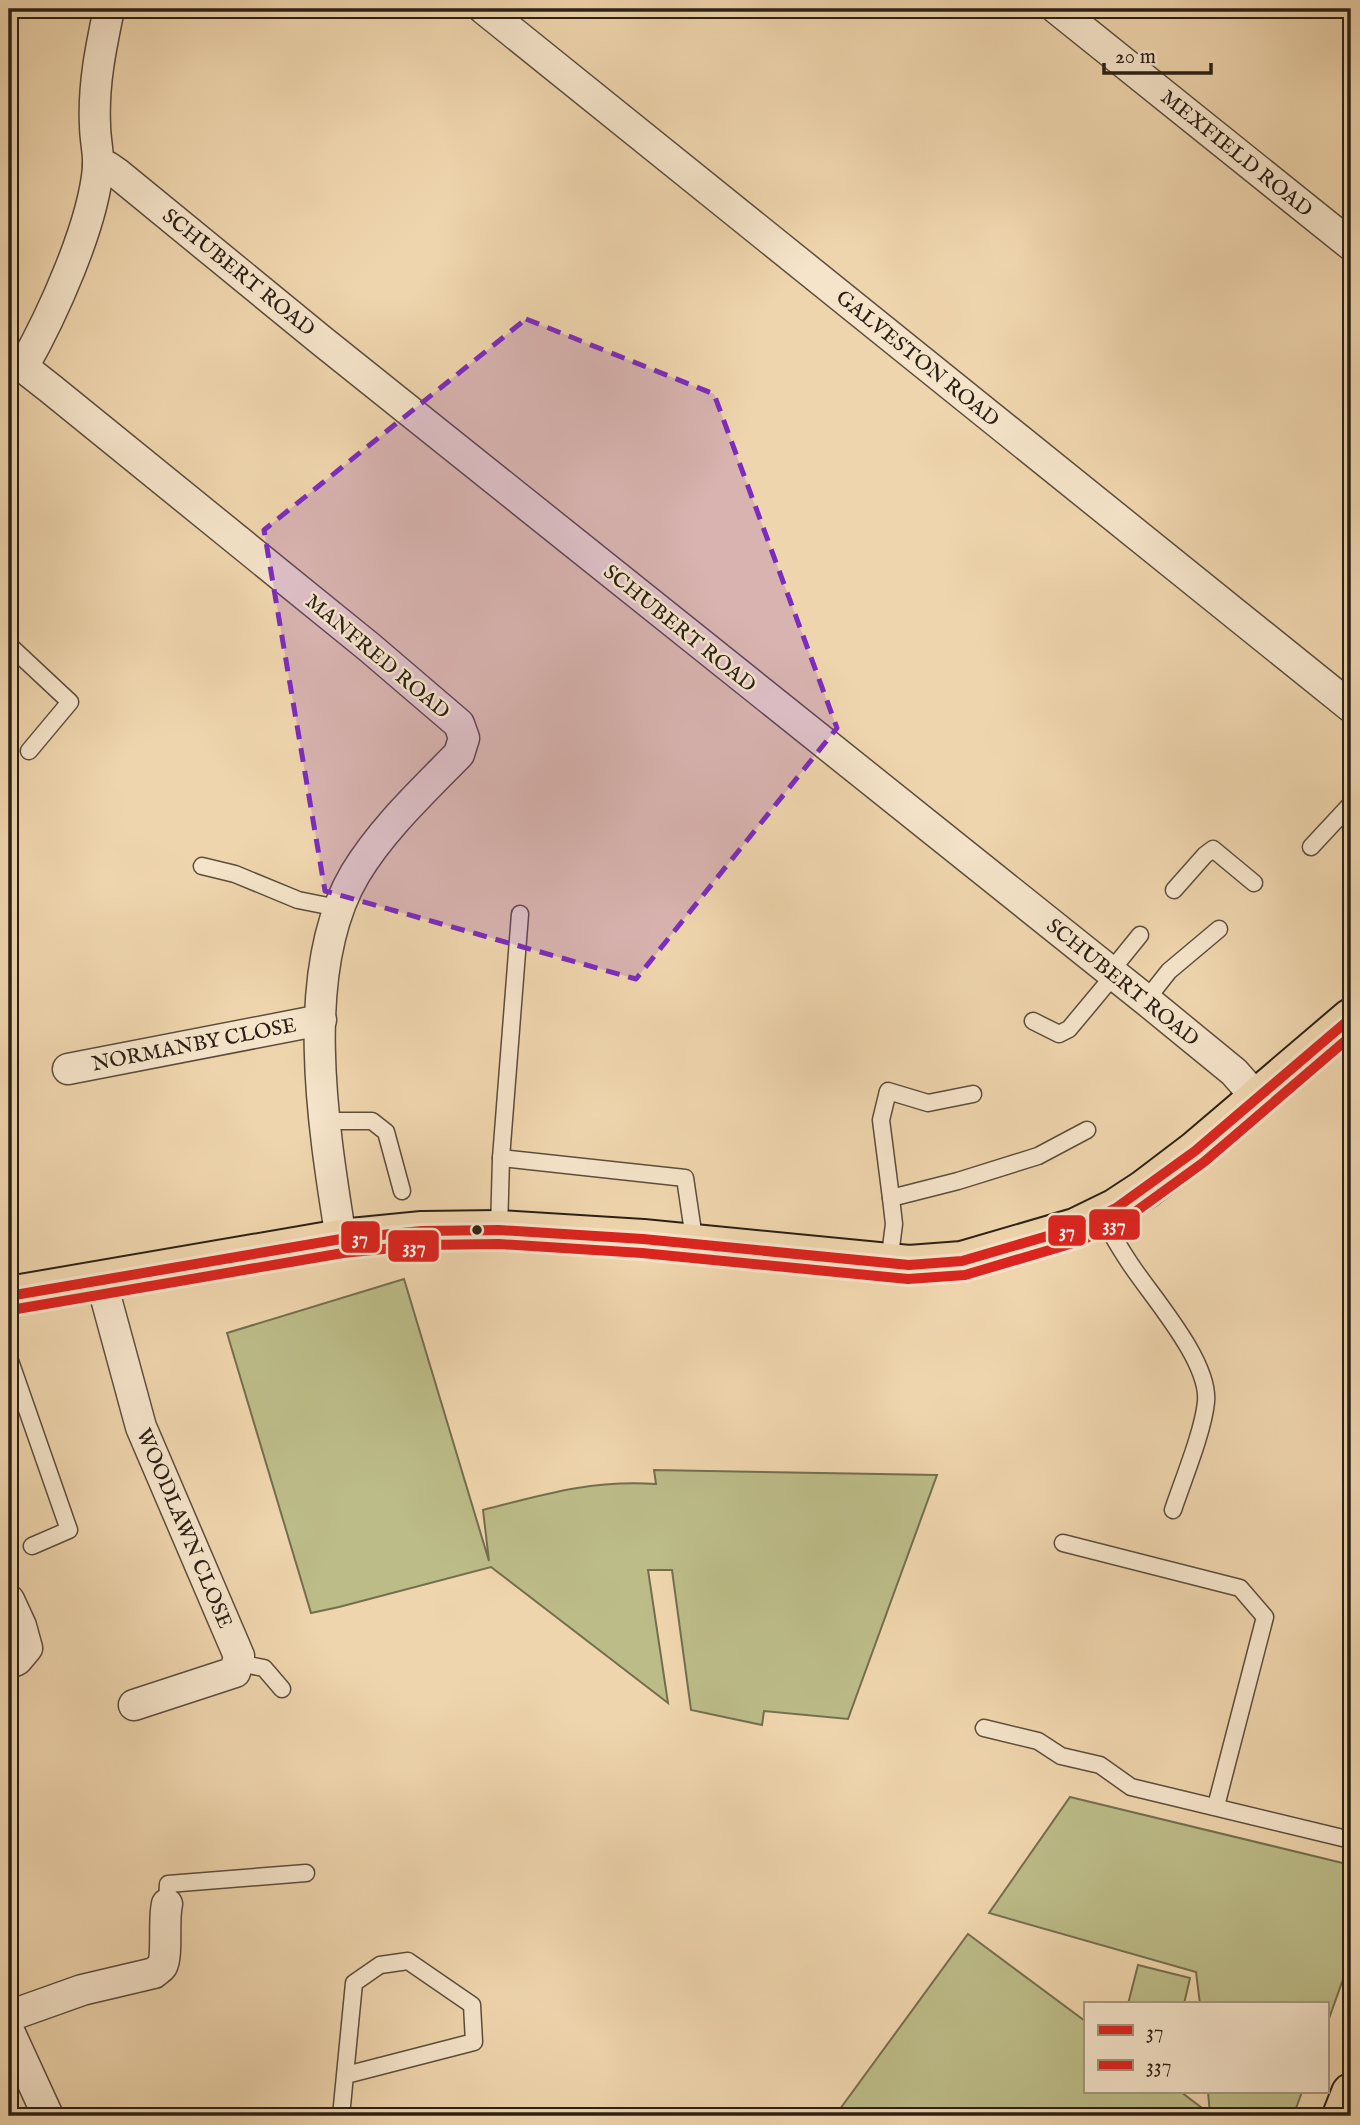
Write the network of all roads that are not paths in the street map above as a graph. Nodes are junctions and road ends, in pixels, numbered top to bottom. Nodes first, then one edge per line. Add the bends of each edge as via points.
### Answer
1 (109, 9) edge
2 (484, 9) edge
3 (1057, 9) edge
4 (99, 165) junction
5 (1351, 244) edge
6 (16, 365) edge
7 (9, 645) edge
8 (1351, 707) edge
9 (29, 751) dead end
10 (1351, 804) edge
11 (1311, 847) dead end
12 (202, 866) dead end
13 (1254, 883) dead end
14 (1174, 890) dead end
15 (338, 908) junction
16 (520, 914) dead end
17 (1219, 929) dead end
18 (1140, 935) dead end
19 (1112, 974) junction
20 (1146, 1000) junction
21 (1351, 1018) edge
22 (321, 1020) junction
23 (1033, 1021) dead end
24 (68, 1069) dead end
25 (973, 1094) dead end
26 (1257, 1098) junction
27 (326, 1121) junction
28 (1087, 1130) dead end
29 (501, 1158) junction
30 (402, 1191) dead end
31 (891, 1198) junction
32 (1101, 1216) junction
33 (499, 1230) junction
34 (341, 1239) junction
35 (696, 1245) junction
36 (888, 1263) junction
37 (101, 1280) junction
38 (9, 1296) edge
39 (9, 1358) edge
40 (1173, 1510) dead end
41 (1063, 1543) dead end
42 (32, 1546) dead end
43 (9, 1600) edge
44 (9, 1663) edge
45 (238, 1663) junction
46 (282, 1689) dead end
47 (134, 1705) dead end
48 (984, 1728) dead end
49 (1216, 1806) junction
50 (1351, 1840) edge
51 (306, 1873) dead end
52 (167, 1904) joint
53 (9, 2016) edge
54 (9, 2031) edge
55 (346, 2075) junction
56 (1351, 2093) edge
57 (48, 2116) edge
58 (341, 2116) edge
59 (1342, 2116) edge

1 - 4 street via 97,64 94,125
2 - 8 street, GALVESTON ROAD
3 - 5 street, MEXFIELD ROAD
4 - 6 street via 88,218 67,272 33,348
4 - 19 street, SCHUBERT ROAD via 118,174
6 - 15 street, MANFRED ROAD via 460,724 464,738 459,754 372,849
7 - 9 lane via 70,702
10 - 11 lane
12 - 15 lane via 298,900
13 - 14 lane via 1213,849
15 - 22 street, MANFRED ROAD
16 - 29 lane
17 - 20 lane via 1169,971
18 - 19 lane
19 - 20 street, SCHUBERT ROAD
19 - 23 lane via 1069,1029 1059,1034
20 - 26 street, SCHUBERT ROAD via 1234,1072
21 - 26 highway
22 - 24 street, NORMANBY CLOSE
22 - 27 street, MANFRED ROAD
25 - 31 lane via 928,1103 888,1091 881,1119
26 - 32 highway via 1145,1189
27 - 30 lane via 372,1121 386,1132
27 - 34 street, MANFRED ROAD
28 - 31 lane via 1038,1156
29 - 33 lane
29 - 35 lane via 685,1178
31 - 36 lane via 894,1224
32 - 36 highway via 962,1261
32 - 40 lane via 1170,1319 1205,1384 1201,1423
33 - 34 highway
33 - 35 highway
34 - 37 highway
35 - 36 highway
37 - 38 highway
37 - 45 street, WOODLAWN CLOSE via 141,1427 239,1656
39 - 42 lane via 69,1530
41 - 49 lane via 1240,1588 1265,1617
43 - 44 street via 27,1648
45 - 46 lane via 264,1668
45 - 47 street via 235,1672
48 - 49 lane via 1038,1741 1061,1756 1100,1765 1131,1787
49 - 50 lane
51 - 52 lane via 168,1884
52 - 53 street via 165,1952 162,1966 153,1973 82,1990
54 - 57 street
55 - 55 lane via 354,1983 380,1965 408,1961 472,2005 474,2042
55 - 58 lane
56 - 59 highway

